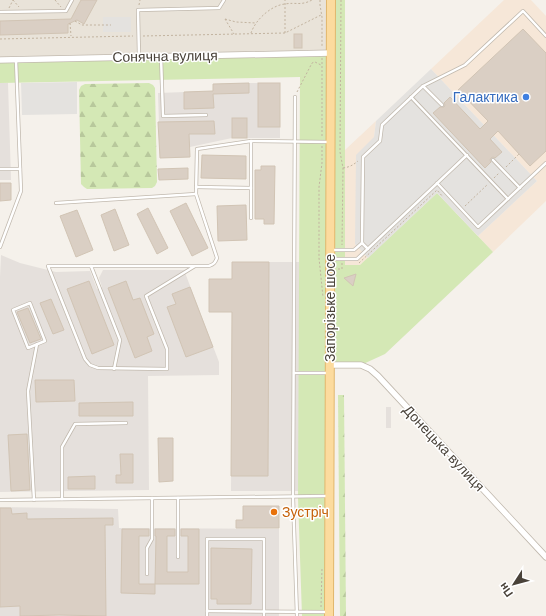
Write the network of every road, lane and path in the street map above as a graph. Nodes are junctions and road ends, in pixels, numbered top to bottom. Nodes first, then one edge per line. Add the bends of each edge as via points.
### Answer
1 (13, 0) edge
2 (55, 0) edge
3 (72, 0) edge
4 (140, 0) edge
5 (224, 0) edge
6 (285, 0) edge
7 (312, 0) edge
8 (320, 0) edge
9 (331, 0) edge
10 (341, 0) edge
11 (285, 4) junction
12 (138, 10) junction
13 (66, 11) junction
14 (0, 12) edge
15 (7, 12) junction
16 (23, 12) junction
17 (322, 14) junction
18 (74, 21) dead end
19 (70, 23) dead end
20 (256, 23) junction
21 (110, 24) dead end
22 (234, 34) dead end
23 (250, 34) dead end
24 (546, 36) edge
25 (71, 37) dead end
26 (325, 51) junction
27 (161, 56) junction
28 (139, 57) junction
29 (16, 59) junction
30 (0, 60) edge
31 (322, 65) junction
32 (423, 86) junction
33 (295, 96) joint
34 (411, 97) junction
35 (442, 105) dead end
36 (206, 115) dead end
37 (251, 141) junction
38 (294, 141) junction
39 (326, 142) junction
40 (467, 155) junction
41 (363, 158) junction
42 (493, 160) dead end
43 (546, 163) edge
44 (343, 168) junction
45 (0, 169) edge
46 (20, 169) junction
47 (437, 183) junction
48 (196, 187) junction
49 (251, 188) junction
50 (520, 188) junction
51 (437, 190) dead end
52 (196, 194) junction
53 (508, 199) junction
54 (56, 202) dead end
55 (251, 218) dead end
56 (362, 243) junction
57 (342, 244) dead end
58 (0, 247) edge
59 (368, 249) junction
60 (330, 250) junction
61 (330, 259) junction
62 (342, 259) junction
63 (360, 264) dead end
64 (91, 266) junction
65 (195, 266) junction
66 (342, 269) dead end
67 (323, 297) dead end
68 (37, 344) junction
69 (114, 369) junction
70 (330, 369) junction
71 (294, 373) junction
72 (126, 423) dead end
73 (329, 496) junction
74 (293, 497) junction
75 (152, 498) junction
76 (178, 498) junction
77 (62, 499) junction
78 (0, 500) edge
79 (34, 500) junction
80 (178, 556) dead end
81 (546, 557) edge
82 (147, 574) dead end
83 (207, 611) junction
84 (264, 611) junction
85 (297, 612) junction
86 (329, 614) edge
87 (207, 616) edge
88 (264, 616) edge
89 (297, 616) edge

1 - 15 path
1 - 16 path
2 - 13 path
3 - 13 lane
4 - 12 path
5 - 12 lane via 219,8
6 - 11 path
7 - 11 path via 306,4
8 - 17 path
9 - 26 main road, Запорізьке шосе
10 - 44 path via 340,152
11 - 17 path via 285,33
11 - 20 path via 270,10
12 - 28 lane
13 - 16 lane
14 - 15 lane
15 - 16 lane
17 - 26 path
18 - 21 path via 82,25
19 - 25 path
20 - 22 path via 225,19
20 - 23 path
24 - 32 lane via 522,11 465,65
26 - 27 street, Сонячна вулиця
26 - 31 path
26 - 39 main road, Запорізьке шосе
27 - 28 street, Сонячна вулиця
27 - 36 lane via 163,116
28 - 29 street, Сонячна вулиця
29 - 30 street, Сонячна вулиця
29 - 46 lane
31 - 33 path via 312,63
31 - 39 path
32 - 34 lane
32 - 35 lane
33 - 38 lane
34 - 40 lane
34 - 41 lane via 382,125 380,141
37 - 38 lane
37 - 48 lane via 197,149
37 - 49 lane
38 - 39 lane
38 - 71 lane
39 - 60 main road, Запорізьке шосе
39 - 67 path via 319,187 319,258
40 - 47 lane
40 - 53 lane
41 - 44 path
41 - 56 lane
42 - 50 lane
43 - 50 lane
44 - 57 path
45 - 46 lane
46 - 58 lane via 21,191
47 - 53 lane via 478,227
47 - 59 lane
48 - 49 lane
48 - 52 lane
49 - 55 lane
50 - 53 lane
51 - 63 path
52 - 54 lane
52 - 65 lane via 217,258 213,265
56 - 59 lane
56 - 60 lane via 354,250
59 - 62 lane via 357,259
60 - 61 main road, Запорізьке шосе
61 - 62 lane
61 - 70 main road, Запорізьке шосе
62 - 66 path
64 - 65 lane
64 - 69 lane via 120,340
64 - 69 lane via 48,266 85,359 90,365 98,368
65 - 69 lane via 146,296 167,349 167,369
68 - 68 lane via 28,348 13,310 30,303 45,341
68 - 79 lane via 28,391
70 - 71 lane
70 - 73 main road, Запорізьке шосе
70 - 81 street, Донецька вулиця via 361,365 370,369
71 - 74 lane
72 - 77 lane via 75,424 62,447
73 - 74 lane
73 - 86 main road, Запорізьке шосе
74 - 76 lane
74 - 85 lane
75 - 76 lane
75 - 77 lane
75 - 82 lane via 152,539 147,548
76 - 80 lane
77 - 79 lane
78 - 79 lane
83 - 84 lane
83 - 84 lane via 207,539 264,539
83 - 87 lane
84 - 85 lane
84 - 88 lane
85 - 86 lane
85 - 89 lane

